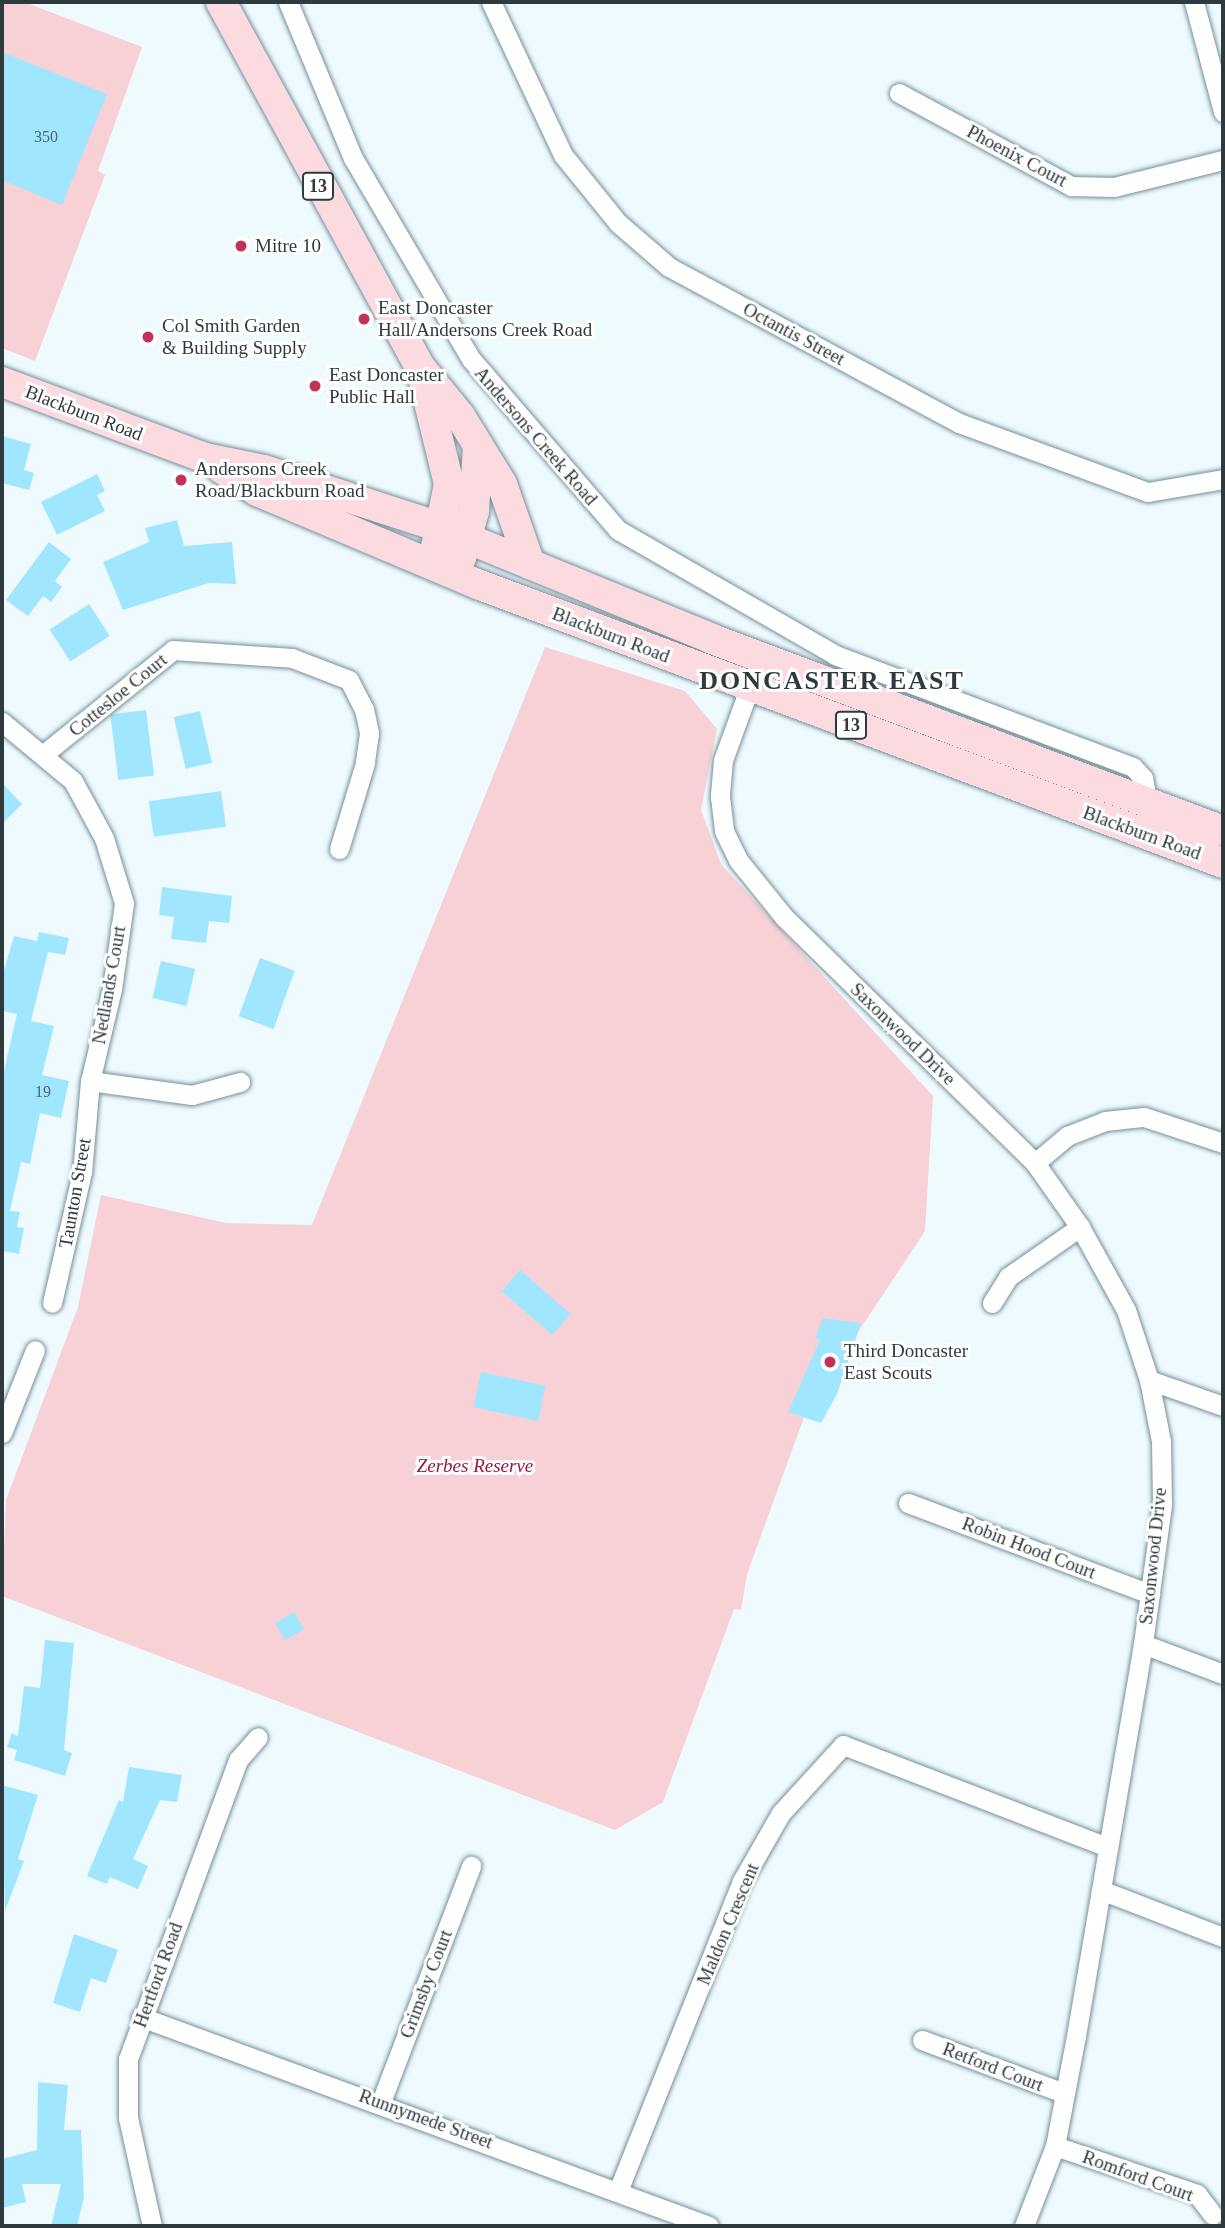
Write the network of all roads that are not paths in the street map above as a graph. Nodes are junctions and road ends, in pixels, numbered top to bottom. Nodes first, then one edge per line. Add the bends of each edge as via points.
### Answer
1 (221, 2) edge
2 (288, 2) edge
3 (491, 2) edge
4 (1194, 2) edge
5 (899, 93) dead end
6 (1223, 112) edge
7 (1223, 160) edge
8 (420, 367) junction
9 (2, 382) edge
10 (478, 446) junction
11 (205, 458) junction
12 (1223, 480) edge
13 (455, 534) junction
14 (530, 564) junction
15 (454, 575) junction
16 (762, 658) junction
17 (747, 687) junction
18 (2, 722) edge
19 (45, 753) junction
20 (1148, 803) junction
21 (1222, 827) edge
22 (340, 849) dead end
23 (1223, 862) edge
24 (90, 1081) junction
25 (240, 1082) dead end
26 (1223, 1143) edge
27 (1035, 1163) junction
28 (1080, 1227) junction
29 (52, 1303) dead end
30 (992, 1303) dead end
31 (34, 1350) dead end
32 (1149, 1380) junction
33 (1223, 1406) edge
34 (2, 1433) edge
35 (908, 1503) dead end
36 (1150, 1594) junction
37 (1143, 1644) junction
38 (1223, 1674) edge
39 (258, 1737) dead end
40 (1108, 1847) junction
41 (471, 1866) dead end
42 (1101, 1890) junction
43 (1223, 1937) edge
44 (141, 2017) junction
45 (922, 2040) dead end
46 (1064, 2094) junction
47 (381, 2102) junction
48 (1055, 2146) junction
49 (618, 2191) junction
50 (1213, 2215) dead end
51 (152, 2226) edge
52 (709, 2226) edge
53 (1024, 2226) edge

1 - 8 main road, 13
2 - 20 street, Andersons Creek Road via 353,158 471,359 618,530 835,655 1133,767 1143,778
3 - 12 street, Octantis Street via 563,155 618,223 669,267 959,423 1148,492
4 - 6 street
5 - 7 street, Phoenix Court via 1072,186 1114,187
8 - 10 main road, 13
8 - 13 main road, 13 via 446,461
9 - 11 main road, Blackburn Road
10 - 13 main road
10 - 14 main road, 13 via 502,484
11 - 13 main road, Blackburn Road via 264,470
11 - 15 main road, Blackburn Road via 257,491
13 - 14 main road, Blackburn Road
13 - 15 main road
14 - 16 main road, Blackburn Road / 13
15 - 17 main road, Blackburn Road / 13
16 - 17 street, Saxonwood Drive
16 - 20 main road, Blackburn Road / 13
17 - 23 main road, Blackburn Road / 13
17 - 27 street, Saxonwood Drive via 723,760 720,797 724,831 737,860 784,916
18 - 19 street, Nedlands Court
19 - 22 street, Cottesloe Court via 173,650 292,658 349,680 364,709 369,733 365,763
19 - 24 street, Nedlands Court via 73,781 104,838 124,903 112,989
20 - 21 main road, Blackburn Road / 13
21 - 23 street
24 - 25 street via 192,1095
24 - 29 street, Taunton Street via 82,1172
26 - 27 street via 1144,1117 1105,1121 1067,1136
27 - 28 street, Saxonwood Drive
28 - 30 street via 1008,1277
28 - 32 street, Saxonwood Drive via 1126,1310
31 - 34 street
32 - 33 street
32 - 36 street, Saxonwood Drive via 1161,1441 1162,1492
35 - 36 street, Robin Hood Court
36 - 37 street, Saxonwood Drive
37 - 38 street
37 - 40 street, Saxonwood Drive
39 - 44 street, Hertford Road via 238,1760
40 - 42 street, Saxonwood Drive
40 - 49 street, Maldon Crescent via 844,1745 781,1813 743,1881
41 - 47 street, Grimsby Court
42 - 43 street
42 - 46 street, Saxonwood Drive
44 - 47 street, Runnymede Street
44 - 51 street, Hertford Road via 128,2059 128,2118
45 - 46 street, Retford Court
46 - 48 street, Saxonwood Drive
47 - 49 street, Runnymede Street
48 - 50 street, Romford Court via 1197,2194
48 - 53 street, Saxonwood Drive
49 - 52 street, Runnymede Street

